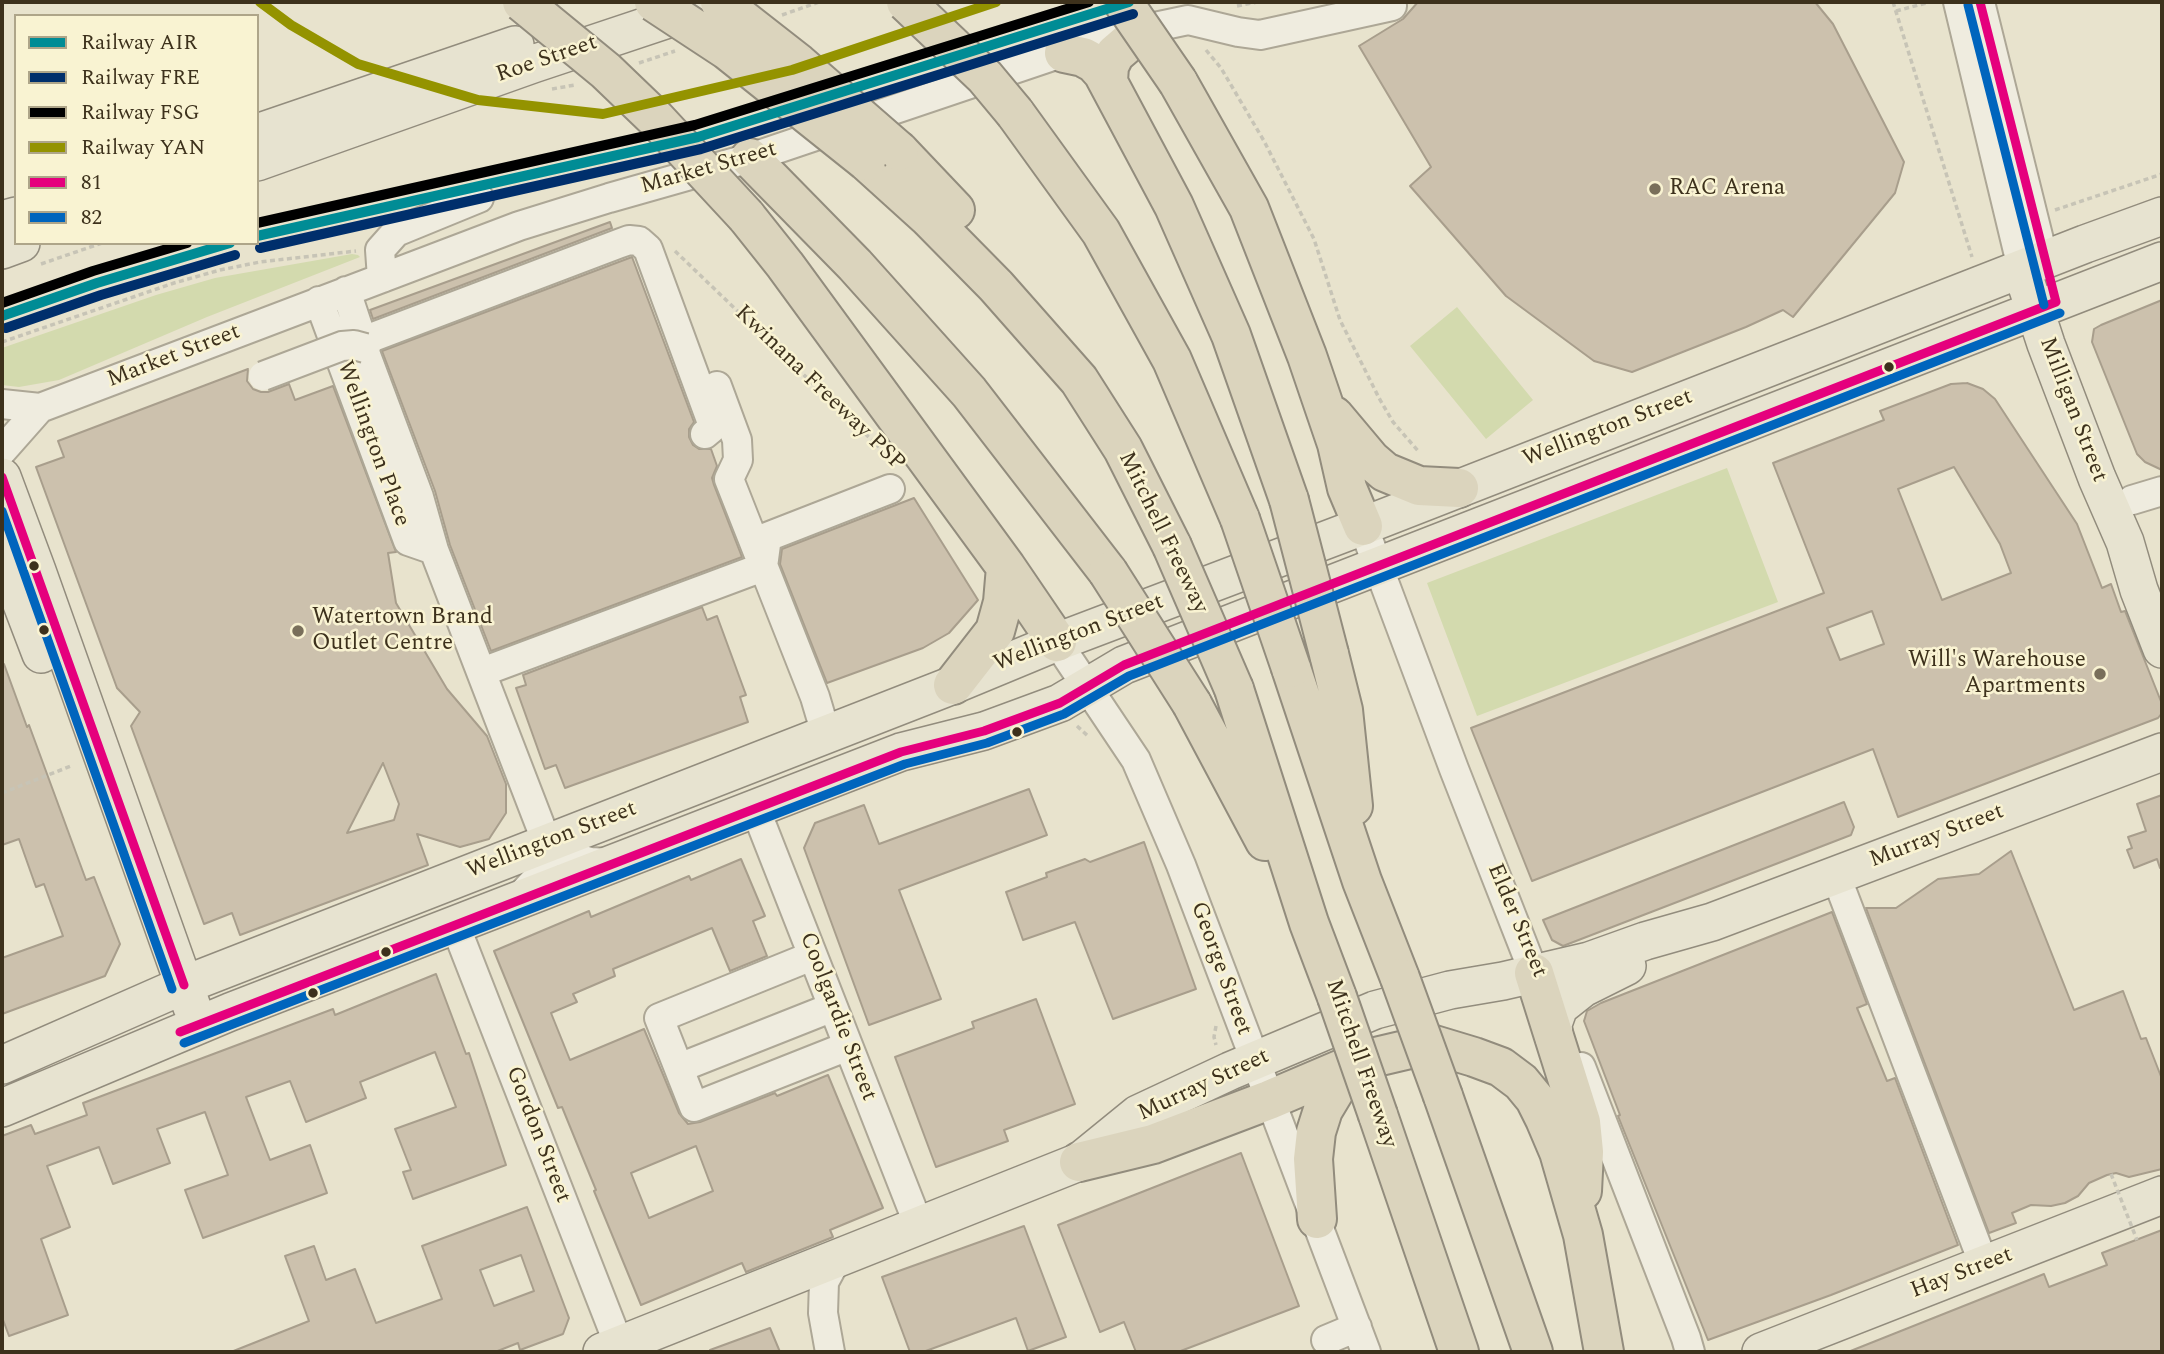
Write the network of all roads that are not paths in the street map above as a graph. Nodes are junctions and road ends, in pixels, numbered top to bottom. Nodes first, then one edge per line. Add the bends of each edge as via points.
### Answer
1 (522, 2) edge
2 (642, 2) edge
3 (654, 2) edge
4 (720, 2) edge
5 (906, 2) edge
6 (937, 2) edge
7 (1958, 2) edge
8 (1980, 2) edge
9 (1392, 6) dead end
10 (1133, 15) edge
11 (1064, 53) junction
12 (985, 77) junction
13 (1108, 80) junction
14 (433, 86) junction
15 (259, 132) edge
16 (882, 156) junction
17 (750, 158) junction
18 (259, 161) edge
19 (622, 194) junction
20 (479, 198) dead end
21 (2162, 216) edge
22 (2, 250) edge
23 (30, 254) edge
24 (2162, 261) edge
25 (2033, 264) junction
26 (382, 278) junction
27 (346, 291) junction
28 (319, 301) junction
29 (2046, 306) junction
30 (369, 342) junction
31 (263, 376) dead end
32 (2, 404) edge
33 (1323, 404) junction
34 (40, 408) junction
35 (708, 428) dead end
36 (2, 451) edge
37 (2, 477) edge
38 (1459, 488) junction
39 (890, 489) dead end
40 (2147, 495) edge
41 (1363, 526) junction
42 (434, 550) junction
43 (2, 552) edge
44 (763, 567) junction
45 (1006, 567) junction
46 (1378, 567) junction
47 (2162, 583) edge
48 (1057, 642) junction
49 (2162, 649) edge
50 (482, 672) junction
51 (953, 685) junction
52 (1087, 687) junction
53 (826, 734) junction
54 (901, 752) junction
55 (2162, 752) edge
56 (755, 808) junction
57 (547, 843) junction
58 (614, 863) junction
59 (1836, 876) junction
60 (1362, 881) junction
61 (516, 901) junction
62 (1712, 922) junction
63 (1309, 923) junction
64 (455, 925) junction
65 (812, 956) junction
66 (1534, 973) junction
67 (174, 989) junction
68 (833, 1007) junction
69 (1557, 1022) junction
70 (189, 1028) junction
71 (848, 1046) junction
72 (1363, 1060) junction
73 (1254, 1061) junction
74 (2, 1065) edge
75 (679, 1068) junction
76 (1269, 1100) junction
77 (2, 1108) edge
78 (1079, 1162) junction
79 (2162, 1195) edge
80 (1317, 1219) junction
81 (919, 1226) junction
82 (1583, 1235) junction
83 (836, 1260) junction
84 (1984, 1265) junction
85 (1326, 1340) dead end
86 (1362, 1340) edge
87 (610, 1349) edge
88 (830, 1352) edge
89 (1459, 1352) edge
90 (1533, 1352) edge
91 (1604, 1352) edge
92 (1690, 1352) edge
93 (1761, 1352) edge

1 - 45 highway, bridge via 606,71 746,216
2 - 14 main road, Roe Street
3 - 16 highway, Mitchell Freeway, bridge
4 - 14 main road, Roe Street
4 - 16 highway, bridge via 798,63
5 - 12 highway, bridge
6 - 12 highway, bridge
7 - 25 street, Milligan Street
8 - 25 street, Milligan Street
9 - 10 street, Market Street via 1260,34
10 - 11 street, Market Street via 1112,36
10 - 13 highway via 1109,66
10 - 33 highway, bridge via 1178,82 1249,208
11 - 13 highway via 1089,60
11 - 17 street, Market Street
12 - 60 highway, bridge via 1101,232 1172,360 1240,519
13 - 60 highway, bridge via 1174,206 1231,335 1289,500 1343,710
14 - 15 main road, Roe Street
14 - 18 main road, Roe Street
16 - 63 highway, Mitchell Freeway, bridge via 929,218 1079,380 1123,449 1172,546 1234,689
17 - 19 street, Market Street
17 - 63 highway, bridge via 855,265 969,392 1108,572 1192,704
19 - 26 street, Market Street via 519,226
19 - 44 street via 640,239 677,283 736,433 738,460 729,479
20 - 26 street via 396,232 380,250
21 - 25 main road, Wellington Street
22 - 23 main road
24 - 29 main road, Wellington Street
25 - 29 main road, Milligan Street
25 - 38 main road, Wellington Street
26 - 27 street, Market Street
27 - 28 street, Market Street
27 - 30 street
28 - 34 street, Market Street
28 - 42 street, Wellington Place via 408,541
29 - 40 main road, Milligan Street
29 - 46 main road, Wellington Street
29 - 49 main road, Milligan Street via 2092,465
30 - 31 street, bridge via 342,346
30 - 35 street via 618,244 639,241 648,249
30 - 42 street
32 - 34 street, Market Street
33 - 38 highway via 1385,472 1419,485
33 - 41 highway
34 - 36 street, Market Street
37 - 67 main road via 37,570
38 - 41 main road, Wellington Street
39 - 44 street via 767,537
40 - 47 main road, Milligan Street
41 - 46 street, Elder Street
41 - 48 main road, Wellington Street
42 - 50 street
43 - 67 main road via 119,860
44 - 50 street
44 - 53 street
45 - 48 highway
45 - 51 highway via 995,631
46 - 52 main road, Wellington Street via 1124,665
46 - 66 street, Elder Street
48 - 51 main road, Wellington Street
48 - 52 street, George Street
50 - 57 street
51 - 53 main road, Wellington Street
52 - 54 main road, Wellington Street via 1060,703 984,730
52 - 73 street, George Street via 1136,760 1181,865
53 - 54 main road via 855,746
53 - 57 main road, Wellington Street
54 - 56 main road, Wellington Street
55 - 59 main road, Murray Street
56 - 58 main road, Wellington Street
56 - 65 street, Coolgardie Street
57 - 58 street via 573,857
57 - 61 street via 540,875
57 - 67 main road, Wellington Street
58 - 61 main road, Wellington Street
59 - 62 main road, Murray Street
59 - 84 street via 1950,1161
60 - 90 highway, bridge
61 - 64 main road, Wellington Street
62 - 66 main road, Murray Street via 1589,961
62 - 69 main road, Murray Street via 1583,988
63 - 89 highway, Mitchell Freeway, bridge
64 - 70 main road, Wellington Street
64 - 87 street, Gordon Street
65 - 68 street, Coolgardie Street
65 - 75 street via 659,1018
66 - 69 highway
66 - 73 main road, Murray Street via 1375,1010
67 - 70 main road
67 - 74 main road, Wellington Street
68 - 71 street, Coolgardie Street
68 - 75 street
69 - 82 highway via 1581,1122
69 - 92 street
70 - 77 main road, Wellington Street
71 - 75 street via 694,1107
71 - 81 street, Coolgardie Street
72 - 76 highway
72 - 80 highway via 1338,1085 1316,1132
72 - 82 highway via 1431,1044 1501,1067 1521,1082 1535,1099 1559,1152
73 - 76 street, George Street
73 - 78 main road, Murray Street via 1138,1114
76 - 78 highway via 1153,1144
76 - 80 street, George Street
78 - 81 main road, Murray Street
79 - 84 main road, Hay Street
80 - 86 street, George Street
81 - 83 main road, Murray Street
82 - 91 highway
83 - 87 main road, Murray Street
83 - 88 street via 824,1282 823,1313
84 - 93 main road, Hay Street
85 - 86 street

